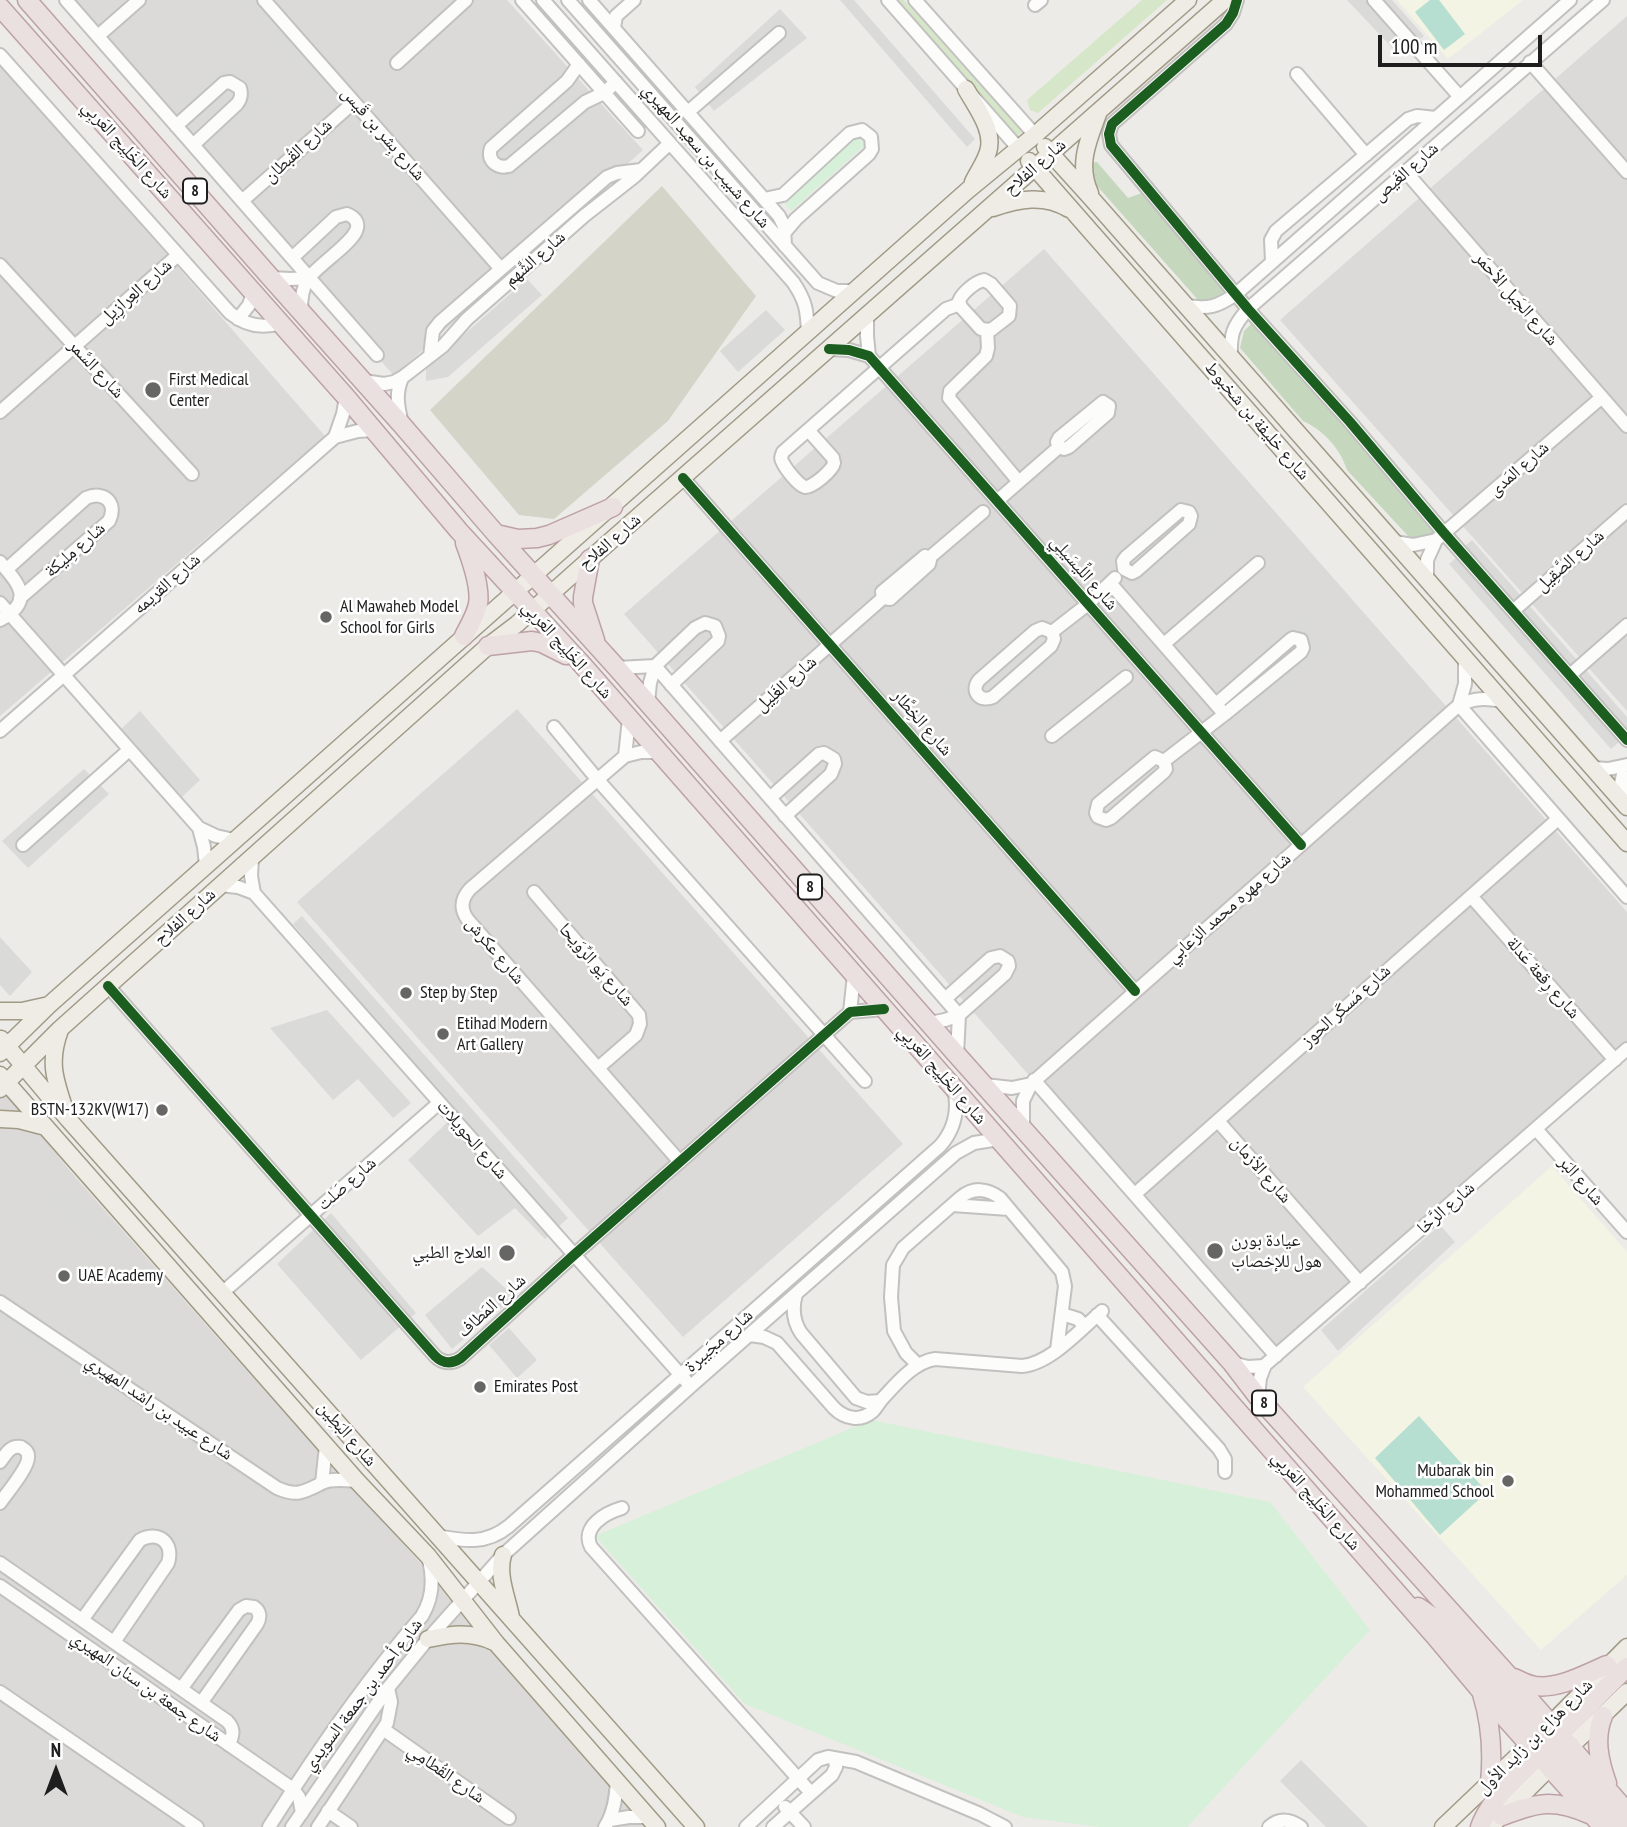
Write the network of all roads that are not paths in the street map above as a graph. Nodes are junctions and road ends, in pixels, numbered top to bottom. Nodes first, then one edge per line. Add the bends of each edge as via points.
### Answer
1 (27, 0) edge
2 (66, 0) edge
3 (139, 0) edge
4 (264, 0) edge
5 (466, 0) edge
6 (522, 0) edge
7 (543, 0) edge
8 (568, 0) edge
9 (589, 0) edge
10 (634, 0) edge
11 (888, 0) edge
12 (915, 0) edge
13 (1188, 0) edge
14 (1225, 0) edge
15 (1237, 0) edge
16 (1374, 0) edge
17 (1570, 0) edge
18 (1603, 0) edge
19 (0, 7) edge
20 (614, 28) junction
21 (779, 33) dead end
22 (98, 36) junction
23 (612, 50) junction
24 (0, 55) edge
25 (1531, 62) junction
26 (397, 63) dead end
27 (599, 63) junction
28 (579, 64) junction
29 (651, 71) junction
30 (1297, 74) dead end
31 (1169, 75) junction
32 (1139, 77) junction
33 (639, 81) junction
34 (616, 82) junction
35 (966, 89) junction
36 (604, 93) junction
37 (1460, 97) junction
38 (354, 102) junction
39 (688, 112) junction
40 (1098, 113) junction
41 (1436, 118) junction
42 (176, 126) junction
43 (638, 131) dead end
44 (1035, 135) junction
45 (670, 143) junction
46 (193, 145) junction
47 (1019, 149) junction
48 (1050, 153) junction
49 (1366, 155) junction
50 (1034, 167) junction
51 (1406, 172) junction
52 (1627, 172) edge
53 (623, 178) junction
54 (968, 190) junction
55 (764, 199) junction
56 (1092, 199) junction
57 (242, 201) junction
58 (987, 209) junction
59 (1074, 212) junction
60 (785, 232) junction
61 (785, 246) junction
62 (178, 255) junction
63 (292, 258) junction
64 (1272, 262) junction
65 (0, 265) edge
66 (501, 269) junction
67 (271, 278) junction
68 (309, 278) junction
69 (855, 291) junction
70 (253, 293) junction
71 (1236, 294) junction
72 (960, 304) junction
73 (1186, 306) junction
74 (1248, 309) junction
75 (301, 311) junction
76 (867, 316) junction
77 (243, 321) junction
78 (280, 323) junction
79 (435, 328) junction
80 (987, 330) junction
81 (808, 333) junction
82 (447, 342) junction
83 (75, 346) junction
84 (829, 349) junction
85 (377, 355) dead end
86 (430, 356) junction
87 (869, 356) junction
88 (1231, 357) junction
89 (880, 368) junction
90 (402, 378) junction
91 (363, 381) junction
92 (346, 397) junction
93 (1602, 397) junction
94 (0, 412) edge
95 (402, 425) junction
96 (1627, 426) edge
97 (374, 430) junction
98 (808, 430) junction
99 (335, 437) junction
100 (1059, 447) dead end
101 (192, 474) dead end
102 (683, 478) junction
103 (1019, 482) junction
104 (997, 501) junction
105 (613, 507) junction
106 (1627, 511) edge
107 (983, 512) dead end
108 (459, 531) junction
109 (496, 534) junction
110 (1440, 536) junction
111 (1394, 542) junction
112 (590, 559) junction
113 (1258, 563) dead end
114 (3, 565) edge
115 (1124, 569) junction
116 (533, 576) junction
117 (1427, 580) junction
118 (1110, 583) junction
119 (514, 592) junction
120 (550, 595) junction
121 (20, 598) junction
122 (0, 603) edge
123 (1088, 604) junction
124 (532, 611) junction
125 (1513, 611) junction
126 (5, 617) edge
127 (1627, 625) edge
128 (1052, 632) junction
129 (464, 636) junction
130 (1164, 644) junction
131 (830, 645) junction
132 (488, 646) junction
133 (597, 647) junction
134 (1465, 659) junction
135 (579, 661) junction
136 (655, 666) junction
137 (617, 668) junction
138 (1570, 675) junction
139 (64, 676) junction
140 (1126, 677) dead end
141 (671, 685) junction
142 (1502, 701) junction
143 (648, 703) junction
144 (1459, 705) junction
145 (1220, 709) junction
146 (629, 719) junction
147 (554, 727) dead end
148 (0, 732) edge
149 (1202, 733) junction
150 (1052, 736) dead end
151 (1627, 740) edge
152 (720, 741) junction
153 (130, 750) junction
154 (658, 752) junction
155 (625, 756) junction
156 (1164, 761) junction
157 (1626, 765) edge
158 (1593, 768) junction
159 (597, 779) junction
160 (770, 798) junction
161 (1624, 803) edge
162 (785, 816) junction
163 (1558, 819) junction
164 (199, 828) junction
165 (234, 840) junction
166 (1627, 843) edge
167 (23, 845) dead end
168 (1301, 845) junction
169 (252, 858) junction
170 (206, 865) junction
171 (220, 885) junction
172 (534, 892) dead end
173 (254, 893) junction
174 (1471, 896) junction
175 (1627, 897) edge
176 (855, 975) junction
177 (108, 986) junction
178 (1135, 991) junction
179 (945, 999) junction
180 (49, 1005) junction
181 (884, 1009) junction
182 (0, 1011) edge
183 (850, 1012) junction
184 (959, 1016) junction
185 (930, 1023) junction
186 (60, 1029) junction
187 (824, 1035) junction
188 (2, 1046) edge
189 (1627, 1049) edge
190 (957, 1055) junction
191 (1615, 1060) junction
192 (23, 1066) junction
193 (598, 1068) junction
194 (865, 1081) dead end
195 (2, 1082) edge
196 (1032, 1082) junction
197 (985, 1085) junction
198 (954, 1088) junction
199 (439, 1103) junction
200 (0, 1119) edge
201 (68, 1119) junction
202 (1218, 1121) junction
203 (43, 1126) junction
204 (1023, 1129) junction
205 (1536, 1129) junction
206 (999, 1139) junction
207 (680, 1162) junction
208 (1135, 1194) junction
209 (311, 1216) junction
210 (1627, 1232) edge
211 (574, 1255) junction
212 (1360, 1283) junction
213 (222, 1293) junction
214 (796, 1294) junction
215 (0, 1302) edge
216 (1062, 1314) junction
217 (1084, 1326) junction
218 (750, 1335) junction
219 (1057, 1350) junction
220 (1276, 1356) junction
221 (1232, 1363) junction
222 (918, 1365) junction
223 (1265, 1366) junction
224 (680, 1375) junction
225 (691, 1387) junction
226 (1258, 1397) junction
227 (856, 1398) junction
228 (880, 1401) junction
229 (843, 1416) junction
230 (326, 1446) junction
231 (0, 1462) edge
232 (1225, 1472) dead end
233 (357, 1481) junction
234 (322, 1483) junction
235 (0, 1503) edge
236 (622, 1508) dead end
237 (437, 1536) junction
238 (503, 1555) junction
239 (428, 1556) junction
240 (0, 1563) edge
241 (478, 1582) junction
242 (0, 1586) edge
243 (462, 1600) junction
244 (1403, 1600) junction
245 (512, 1619) junction
246 (82, 1620) junction
247 (413, 1627) junction
248 (427, 1640) junction
249 (114, 1642) junction
250 (496, 1643) junction
251 (1627, 1647) edge
252 (1607, 1665) junction
253 (1627, 1667) edge
254 (1509, 1676) junction
255 (388, 1688) junction
256 (181, 1689) junction
257 (1481, 1691) junction
258 (0, 1692) edge
259 (1627, 1692) edge
260 (201, 1703) junction
261 (1603, 1716) junction
262 (383, 1729) junction
263 (229, 1745) junction
264 (1551, 1745) junction
265 (835, 1759) junction
266 (798, 1778) junction
267 (617, 1780) junction
268 (1490, 1783) junction
269 (293, 1789) junction
270 (1609, 1790) junction
271 (811, 1793) junction
272 (777, 1798) junction
273 (328, 1811) junction
274 (790, 1812) junction
275 (1627, 1812) edge
276 (302, 1813) junction
277 (509, 1818) dead end
278 (1496, 1821) edge
279 (1598, 1821) edge
280 (653, 1822) edge
281 (607, 1824) edge
282 (197, 1827) edge
283 (269, 1827) edge
284 (292, 1827) edge
285 (318, 1827) edge
286 (351, 1827) edge
287 (696, 1827) edge
288 (746, 1827) edge
289 (773, 1827) edge
290 (804, 1827) edge
291 (1005, 1827) edge
292 (1269, 1827) edge
293 (1301, 1827) edge
294 (1443, 1827) edge
295 (1480, 1827) edge
296 (1624, 1827) edge

1 - 67 highway, شارع الخَلِيج العَربِي / 8
2 - 22 street
3 - 22 street
4 - 38 street, شارع بِشر بن قَيس
5 - 26 street
6 - 28 street
7 - 27 street, شارع شبيب بن سعيد المهيري
8 - 23 street, شارع شبيب بن سعيد المهيري
9 - 20 street
10 - 20 street via 616,16
11 - 35 street, شارع خليفة بن شخبوط
12 - 44 street, شارع خليفة بن شخبوط
13 - 44 main road, شارع الفلاح
14 - 32 main road, شارع الفلاح
15 - 31 street via 1226,24
16 - 37 street
17 - 37 street, شارع الغَيص
18 - 25 street, شارع الغَيص
19 - 70 highway, شارع الخَلِيج العَربِي / 8
20 - 29 street
21 - 39 street, شارع شبيب بن سعيد المهيري
22 - 42 street
23 - 27 street
23 - 33 street, شارع شبيب بن سعيد المهيري
24 - 62 street
25 - 51 street, شارع الغَيص
25 - 52 street
27 - 34 street, شارع شبيب بن سعيد المهيري
28 - 36 street
28 - 36 street, شارع شبيب بن سعيد المهيري via 567,81 495,143 490,153 493,163 509,166 587,100
29 - 33 street
29 - 39 street
30 - 49 street
31 - 32 street
31 - 71 street via 1112,124 1109,140
32 - 40 main road, شارع الفلاح
33 - 61 street, شارع شبيب بن سعيد المهيري
34 - 36 street, شارع شبيب بن سعيد المهيري
34 - 45 street, شارع شبيب بن سعيد المهيري
35 - 47 street, شارع خليفة بن شخبوط
35 - 54 main road via 986,124 990,146
36 - 43 street
37 - 41 street, شارع الغَيص
38 - 57 street, شارع القُبطان
38 - 66 street, شارع بِشر بن قَيس
39 - 55 street
40 - 48 main road, شارع الفلاح
40 - 56 main road via 1083,162
41 - 49 street via 1410,117
41 - 64 street, شارع الغَيص
42 - 46 street
42 - 46 street via 225,83 240,88 241,100
44 - 47 main road, شارع الفلاح
44 - 48 main road, شارع خليفة بن شخبوط
45 - 53 street via 641,170
45 - 81 street, شارع شبيب بن سعيد المهيري via 793,282 805,302
46 - 57 street
47 - 50 main road, شارع خليفة بن شخبوط
47 - 54 main road, شارع الفلاح
48 - 50 main road, شارع الفلاح
48 - 56 main road, شارع خليفة بن شخبوط
49 - 64 street via 1276,231
50 - 58 main road, شارع الفلاح
50 - 59 main road, شارع خليفة بن شخبوط
51 - 74 street, شارع الغَيص
51 - 93 street, شارع الجَبل الأحمَر
53 - 66 street via 607,177
53 - 82 street, شارع الشَّهم
54 - 69 main road, شارع الفلاح
55 - 60 street via 783,221
55 - 60 street, شارع شبيب بن سعيد المهيري via 783,195 850,133 862,130 872,137 869,154
56 - 73 main road, شارع خليفة بن شخبوط
57 - 63 street
58 - 59 main road via 1040,199
58 - 76 main road, شارع الفلاح
59 - 134 main road, شارع خليفة بن شخبوط
60 - 61 street
61 - 69 street, شارع شبيب بن سعيد المهيري via 823,287
62 - 77 street via 226,310
62 - 83 street, شارع العِرازِيل
63 - 68 street
63 - 68 street via 337,217 347,214 355,220 354,235
64 - 71 street, شارع الغَيص
65 - 83 street, شارع السَّمر
66 - 79 street
67 - 68 street
67 - 75 highway, شارع الخَلِيج العَربِي / 8
68 - 75 street
68 - 85 street
69 - 81 main road, شارع الفلاح
70 - 77 street
70 - 78 highway, شارع الخَلِيج العَربِي / 8
71 - 73 street, شارع الغَيص via 1213,307
71 - 74 street
72 - 80 street
72 - 80 street via 960,297 978,282 991,284 1010,309 1009,316
72 - 89 street via 946,309
73 - 88 main road, شارع خليفة بن شخبوط
74 - 88 street, شارع الغَيص via 1233,331
74 - 110 street via 1350,422
75 - 91 highway, شارع الخَلِيج العَربِي / 8
76 - 84 main road, شارع الفلاح
76 - 87 street
77 - 78 street via 261,326
78 - 92 highway, شارع الخَلِيج العَربِي / 8
79 - 82 street via 436,336
79 - 86 street
80 - 103 street via 986,356 950,391 949,398
81 - 105 main road, شارع الفلاح
82 - 86 street, شارع الشَّهم
83 - 94 street, شارع العِرازِيل
83 - 101 street, شارع السَّمر
84 - 87 street
84 - 102 main road, شارع الفلاح
86 - 90 street, شارع الشَّهم
87 - 89 street, شارع اللِّيسَيلِي
88 - 111 main road, شارع خليفة بن شخبوط
89 - 98 street
89 - 104 street, شارع اللِّيسَيلِي
90 - 91 street via 384,384
90 - 95 street via 397,397
91 - 95 highway, شارع الخَلِيج العَربِي / 8
92 - 97 highway, شارع الخَلِيج العَربِي / 8
92 - 99 street
93 - 96 street, شارع الجَبل الأحمَر
93 - 110 street, شارع المَدى
95 - 109 highway, شارع الخَلِيج العَربِي / 8
97 - 99 street
97 - 108 highway, شارع الخَلِيج العَربِي / 8
98 - 98 street via 834,463 807,487 781,458
99 - 139 street, شارع القريمه
100 - 103 street
102 - 112 main road, شارع الفلاح
102 - 131 street, شارع الخِطَّار
103 - 104 street
104 - 123 street, شارع اللِّيسَيلِي
105 - 109 highway via 537,538
105 - 116 main road, شارع الفلاح
106 - 125 street, شارع الصَّقِيل
107 - 131 street, شارع الغَلِيل via 929,558 922,557
108 - 119 highway, شارع الخَلِيج العَربِي / 8
108 - 129 highway via 472,562 478,598
109 - 116 highway, شارع الخَلِيج العَربِي / 8
110 - 111 street via 1413,545
110 - 117 street via 1427,561
110 - 125 street
111 - 117 main road, شارع خليفة بن شخبوط
112 - 120 main road, شارع الفلاح
112 - 133 highway via 583,603
113 - 130 street
114 - 121 street, شارع مِليكة via 18,583
114 - 121 street, شارع مِليكة via 86,498 100,495 109,501 108,522
115 - 115 street, شارع اللِّيسَيلِي via 1126,557 1177,512 1189,512 1189,524 1136,571
115 - 118 street, شارع اللِّيسَيلِي
116 - 119 main road, شارع الفلاح
116 - 120 highway, شارع الخَلِيج العَربِي / 8
117 - 158 main road, شارع خليفة بن شخبوط
118 - 123 street, شارع اللِّيسَيلِي
118 - 130 street
119 - 124 highway, شارع الخَلِيج العَربِي / 8
119 - 129 main road, شارع الفلاح
120 - 124 main road, شارع الفلاح
120 - 133 highway, شارع الخَلِيج العَربِي / 8
121 - 126 street, شارع مِليكة
122 - 126 street
123 - 128 street, شارع اللِّيسَيلِي
123 - 149 street, شارع اللِّيسَيلِي
124 - 132 main road, شارع الفلاح
124 - 135 highway, شارع الخَلِيج العَربِي / 8
125 - 138 street
126 - 139 street
127 - 138 street
128 - 128 street, شارع اللِّيسَيلِي via 1035,631 979,680 977,695 988,700 993,697 1051,646
129 - 165 main road, شارع الفلاح
130 - 145 street
131 - 152 street, شارع الغَلِيل
131 - 178 street, شارع الخِطَّار
132 - 135 highway via 537,641
132 - 169 main road, شارع الفلاح
133 - 137 highway, شارع الخَلِيج العَربِي / 8
134 - 142 main road, شارع خليفة بن شخبوط
134 - 144 street
135 - 146 highway, شارع الخَلِيج العَربِي / 8
136 - 137 street, شارع الخَلِيج العَربِي
136 - 141 street
136 - 141 street via 699,625 715,626 718,641
136 - 143 street
137 - 143 highway, شارع الخَلِيج العَربِي / 8
138 - 151 street
139 - 148 street, شارع القريمه
139 - 153 street
140 - 150 street
141 - 152 street
142 - 144 street via 1480,698
142 - 166 main road, شارع خليفة بن شخبوط
143 - 185 highway, شارع الخَلِيج العَربِي / 8
144 - 163 street
144 - 168 street, شارع مهره محمد الزعابي
145 - 145 street via 1290,640 1301,640 1301,652
145 - 149 street
146 - 154 highway, شارع الخَلِيج العَربِي / 8
146 - 155 street
147 - 159 street
149 - 156 street
149 - 168 street, شارع اللِّيسَيلِي
152 - 160 street
153 - 164 street
153 - 167 street
154 - 155 street
154 - 176 highway, شارع الخَلِيج العَربِي / 8
155 - 159 street, شارع عكرش
156 - 156 street via 1151,759 1098,804 1098,817 1111,818 1164,772
157 - 158 street
157 - 161 street via 1621,783
158 - 161 main road, شارع خليفة بن شخبوط
159 - 187 street
159 - 193 street, شارع عكرش via 470,889 462,907 468,920
160 - 162 street
160 - 162 street via 819,754 834,759 831,774
162 - 179 street
163 - 174 street, شارع مَسكَر الحوز
163 - 175 street
164 - 165 street
164 - 170 street
165 - 170 main road, شارع الفلاح
168 - 178 street, شارع مهره محمد الزعابي
169 - 171 main road, شارع الفلاح
169 - 173 street
170 - 180 main road, شارع الفلاح
171 - 173 street
171 - 177 main road, شارع الفلاح
172 - 193 street, شارع يَو الرِّوَيحا via 639,1015 636,1035
173 - 199 street, شارع الحويلات
174 - 191 street, شارع رِقعة عَدلة
174 - 202 street, شارع مَسكَر الحوز
176 - 181 highway, شارع الخَلِيج العَربِي / 8
176 - 183 street
177 - 186 main road, شارع الفلاح
177 - 209 street, شارع المَطاف
178 - 196 street, شارع مهره محمد الزعابي
179 - 184 street
179 - 184 street, شارع الخَلِيج العَربِي via 991,958 1000,956 1008,961 1005,974
180 - 182 main road
180 - 188 main road, شارع الفلاح
181 - 183 street
181 - 198 highway, شارع الخَلِيج العَربِي / 8
183 - 187 street, شارع المَطاف
184 - 185 street, شارع الخَلِيج العَربِي
184 - 190 street, شارع الخَلِيج العَربِي
185 - 190 highway, شارع الخَلِيج العَربِي / 8
186 - 192 main road, شارع الفلاح
186 - 201 main road via 53,1065
187 - 194 street
187 - 207 street, شارع المَطاف
188 - 192 main road, شارع البَطِين
189 - 191 street, شارع الرَّخا
190 - 197 highway, شارع الخَلِيج العَربِي / 8
191 - 205 street, شارع الرَّخا
192 - 195 main road, شارع الفلاح
192 - 201 main road, شارع البَطِين
193 - 207 street, شارع عكرش
195 - 203 main road, شارع البَطِين
196 - 197 street via 1013,1088
196 - 204 street via 1023,1101
196 - 208 street
197 - 204 highway, شارع الخَلِيج العَربِي / 8
198 - 206 highway, شارع الخَلِيج العَربِي / 8
198 - 224 street, شارع مجَيبرة via 955,1117 940,1146
199 - 209 street, شارع صَلت
199 - 211 street, شارع الحويلات
200 - 203 main road
201 - 213 main road, شارع البَطِين
202 - 208 street, شارع مَسكَر الحوز
202 - 212 street, شارع الأزمان
203 - 230 main road, شارع البَطِين
204 - 221 highway, شارع الخَلِيج العَربِي / 8
205 - 210 street, شارع البَر
205 - 212 street, شارع الرَّخا
206 - 214 street, شارع مجَيبرة via 974,1143 956,1153
206 - 244 highway, شارع الخَلِيج العَربِي / 8
207 - 211 street, شارع المَطاف
208 - 220 street
209 - 211 street, شارع المَطاف via 435,1356 448,1363 461,1358
209 - 213 street, شارع صَلت
211 - 224 street, شارع الحويلات
212 - 220 street, شارع الرَّخا
213 - 237 main road, شارع البَطِين
214 - 218 street, شارع مجَيبرة
214 - 227 street via 793,1312 798,1329
215 - 234 street, شارع عبيد بن راشد المهيري via 278,1488 297,1493
216 - 217 street
216 - 219 street
216 - 222 street via 1062,1272 996,1195 981,1189 964,1194 903,1248 891,1273 894,1331
217 - 219 street
217 - 232 street via 1099,1313 1222,1453
218 - 225 street, شارع مجَيبرة
218 - 229 street via 770,1339 782,1348
219 - 222 street via 1029,1366 934,1359
220 - 223 street, شارع الرَّخا
221 - 223 street
221 - 226 highway, شارع الخَلِيج العَربِي / 8
222 - 228 street
223 - 226 street
224 - 225 street, شارع الحويلات
224 - 237 street, شارع مجَيبرة via 503,1531 471,1542
225 - 238 street, شارع مجَيبرة
226 - 254 highway, شارع الخَلِيج العَربِي / 8
227 - 228 street
227 - 229 street via 853,1410
228 - 229 street via 867,1415
230 - 233 main road, شارع البَطِين
230 - 234 street
231 - 235 street via 13,1447 21,1447 29,1456
233 - 234 street, شارع عبيد بن راشد المهيري
233 - 239 main road, شارع البَطِين
236 - 266 street via 591,1528 587,1539 591,1548
237 - 241 main road, شارع البَطِين
238 - 241 street, شارع مجَيبرة
238 - 245 main road via 501,1575
239 - 243 main road, شارع البَطِين
239 - 247 street, شارع أحمد بن جمعة السويدي via 432,1593
240 - 246 street
241 - 243 street, شارع مجَيبرة
241 - 245 main road, شارع البَطِين
242 - 263 street, شارع جمعة بن سنان المهيري
243 - 248 street, شارع أحمد بن جمعة السويدي
243 - 250 main road, شارع البَطِين
244 - 257 highway, شارع الخَلِيج العَربِي / 8
244 - 264 highway via 1437,1620
245 - 287 main road, شارع البَطِين
246 - 249 street
246 - 249 street, شارع جمعة بن سنان المهيري via 140,1540 154,1536 163,1540 169,1548 168,1563
247 - 248 street
247 - 269 street, شارع أحمد بن جمعة السويدي
248 - 250 main road via 461,1633
248 - 255 street, شارع أحمد بن جمعة السويدي
249 - 256 street
250 - 267 main road, شارع البَطِين
251 - 252 main road, شارع هزاع بن زايد الأول
252 - 254 highway via 1544,1686
252 - 264 main road, شارع هزاع بن زايد الأول
253 - 264 highway
254 - 264 highway, شارع الخَلِيج العَربِي / 8
255 - 262 street via 391,1709
255 - 276 street, شارع أحمد بن جمعة السويدي
256 - 260 street
256 - 260 street, شارع جمعة بن سنان المهيري via 239,1610 246,1606 257,1609 257,1624
257 - 264 highway, شارع الخَلِيج العَربِي / 8
257 - 268 highway via 1491,1742
258 - 282 street
259 - 261 main road, شارع هزاع بن زايد الأول
260 - 263 street via 231,1726
261 - 264 main road, شارع هزاع بن زايد الأول
261 - 270 highway via 1598,1748
262 - 273 street
262 - 277 street, شارع القُطامِي
263 - 269 street, شارع جمعة بن سنان المهيري
264 - 268 main road, شارع هزاع بن زايد الأول
264 - 270 highway, شارع الخَلِيج العَربِي / 8
264 - 278 main road, شارع هزاع بن زايد الأول
264 - 279 highway, شارع الخَلِيج العَربِي / 8
264 - 295 highway via 1493,1803
264 - 296 highway
265 - 266 street via 821,1758
265 - 271 street via 835,1771
265 - 291 street via 863,1765
266 - 271 street
266 - 272 street
267 - 280 main road, شارع البَطِين
267 - 281 street
268 - 294 main road, شارع هزاع بن زايد الأول
269 - 276 street
269 - 283 street, شارع أحمد بن جمعة السويدي
270 - 275 highway, شارع الخَلِيج العَربِي / 8
271 - 274 street
272 - 274 street
272 - 288 street
273 - 285 street
273 - 286 street
274 - 289 street
274 - 290 street
276 - 284 street, شارع أحمد بن جمعة السويدي
278 - 279 highway via 1554,1803 1574,1807
280 - 281 street via 629,1817
292 - 293 street via 1283,1820

